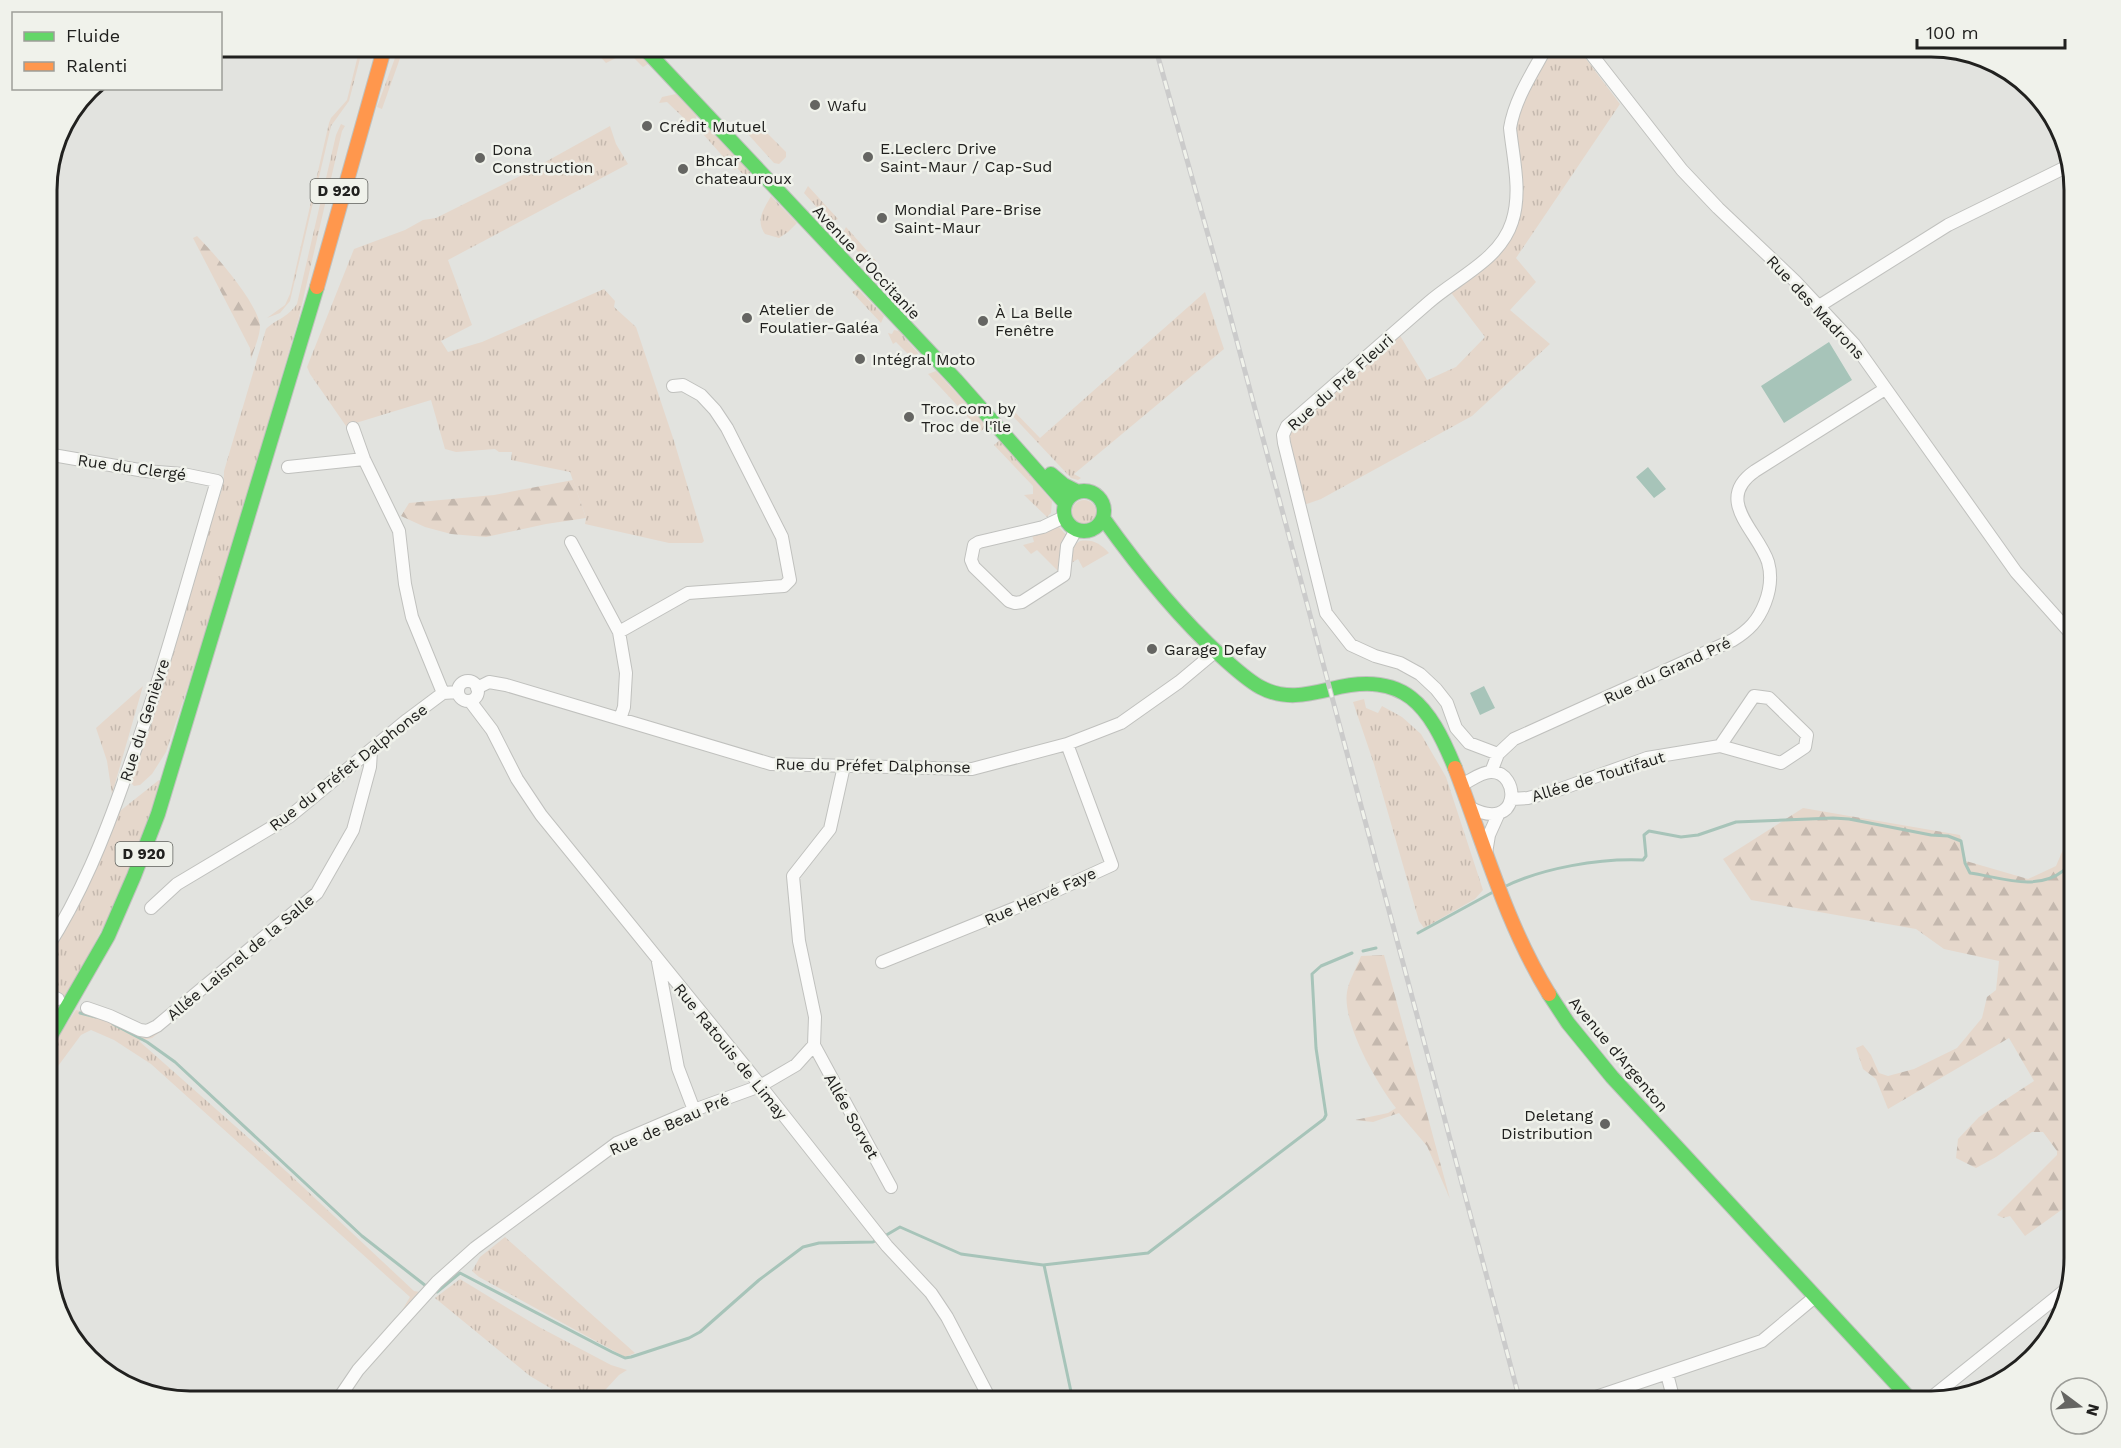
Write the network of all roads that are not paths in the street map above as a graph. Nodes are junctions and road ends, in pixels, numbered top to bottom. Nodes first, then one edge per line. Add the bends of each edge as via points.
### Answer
1 (373, 57) edge
2 (382, 57) edge
3 (652, 57) edge
4 (662, 57) edge
5 (1541, 57) edge
6 (1594, 57) edge
7 (2062, 169) edge
8 (326, 252) junction
9 (1819, 306) junction
10 (673, 386) dead end
11 (1885, 389) junction
12 (353, 428) dead end
13 (57, 456) edge
14 (364, 459) junction
15 (288, 467) dead end
16 (217, 481) joint
17 (1078, 492) junction
18 (1065, 510) junction
19 (1103, 518) junction
20 (1083, 530) junction
21 (571, 542) dead end
22 (1134, 562) junction
23 (2064, 626) edge
24 (619, 632) junction
25 (1216, 651) junction
26 (477, 688) junction
27 (458, 692) junction
28 (443, 693) junction
29 (470, 701) junction
30 (620, 719) junction
31 (1067, 744) junction
32 (1720, 746) junction
33 (371, 751) junction
34 (1498, 754) junction
35 (844, 766) junction
36 (1491, 772) junction
37 (1461, 785) junction
38 (1512, 799) junction
39 (1468, 807) junction
40 (1498, 815) junction
41 (1486, 854) junction
42 (151, 908) dead end
43 (57, 933) edge
44 (658, 960) junction
45 (882, 962) dead end
46 (87, 1008) dead end
47 (57, 1025) edge
48 (814, 1045) junction
49 (760, 1086) junction
50 (694, 1110) junction
51 (891, 1188) dead end
52 (1816, 1296) junction
53 (2058, 1296) edge
54 (1667, 1374) junction
55 (1940, 1390) edge
56 (344, 1391) edge
57 (986, 1391) edge
58 (1615, 1391) edge
59 (1671, 1391) edge
60 (1903, 1391) edge

1 - 8 main road, D 920
2 - 8 main road, D 920
3 - 18 main road, Avenue d'Occitanie via 956,380 1044,478
4 - 17 main road, Avenue d'Occitanie via 1050,473
5 - 34 street, Rue du Pré Fleuri via 1512,117 1516,201 1506,237 1287,426 1284,435 1326,613 1351,645 1420,674 1447,703 1456,728 1469,743
6 - 9 street, Rue des Madrons via 1682,170
7 - 9 street via 1948,225
8 - 47 main road, D 920 via 158,814 117,916
9 - 11 street, Rue des Madrons via 1854,344
10 - 24 street via 692,389 716,410 728,428 784,544 790,580 787,584 688,593
11 - 23 street, Rue des Madrons via 2016,572
11 - 34 street, Rue du Grand Pré via 1746,477 1740,487 1737,500 1741,515 1768,562 1770,578 1760,616 1749,630 1514,739
12 - 14 street
13 - 16 street, Rue du Clergé
14 - 15 street
14 - 28 street via 399,531 412,617
16 - 43 street, Rue du Genièvre via 161,672 108,826 85,883
17 - 18 main road via 1069,498
17 - 19 main road, Avenue d'Occitanie via 1097,496 1104,509
18 - 20 main road, Avenue d'Occitanie via 1068,525
18 - 20 street via 1043,527 974,545 974,567 1009,601 1022,602 1064,575 1067,546
19 - 20 main road via 1095,528
19 - 22 main road, Avenue d'Occitanie
20 - 22 main road, Avenue d'Occitanie
21 - 24 street
22 - 25 main road, Avenue d'Occitanie
24 - 30 street via 626,673
25 - 31 street, Rue du Préfet Dalphonse via 1121,723
25 - 37 main road, Avenue d'Argenton via 1256,686 1281,695 1314,693 1360,682 1383,684 1407,694 1428,711
26 - 27 street via 464,682
26 - 29 street
26 - 30 street, Rue du Préfet Dalphonse via 489,682 506,685
27 - 28 street, Rue du Préfet Dalphonse
27 - 29 street via 460,698
28 - 33 street, Rue du Préfet Dalphonse
29 - 44 street, Rue Ratouis de Limay via 492,730 541,815
30 - 35 street, Rue du Préfet Dalphonse via 771,764
31 - 35 street, Rue du Préfet Dalphonse via 972,769
31 - 45 street, Rue Hervé Faye via 1112,865
32 - 32 street, Allée de Toutifaut via 1781,762 1804,747 1807,735 1769,698 1754,696
32 - 38 street, Allée de Toutifaut via 1647,758 1558,790
33 - 42 street, Rue du Préfet Dalphonse via 289,817 177,885
33 - 46 street, Allée Laisnel de la Salle via 352,830 317,893 147,1031
34 - 36 street
35 - 48 street via 830,829 793,876 799,941 815,1017
36 - 37 street
36 - 38 street via 1505,777
37 - 39 main road, Avenue d'Argenton
38 - 40 street
39 - 40 street
39 - 41 main road, Avenue d'Argenton
40 - 41 street
41 - 52 main road, Avenue d'Argenton via 1528,958 1569,1024 1630,1097
44 - 49 street, Rue Ratouis de Limay
44 - 50 street via 678,1068
48 - 49 street, Rue de Beau Pré via 796,1065
48 - 51 street, Allée Sorvet
49 - 50 street, Rue de Beau Pré
49 - 57 street, Rue Ratouis de Limay via 887,1246 931,1293
50 - 56 street, Rue de Beau Pré via 617,1143 475,1248 437,1282
52 - 54 street via 1762,1341
52 - 60 main road, Avenue d'Argenton
53 - 55 street
54 - 58 street
54 - 59 street

